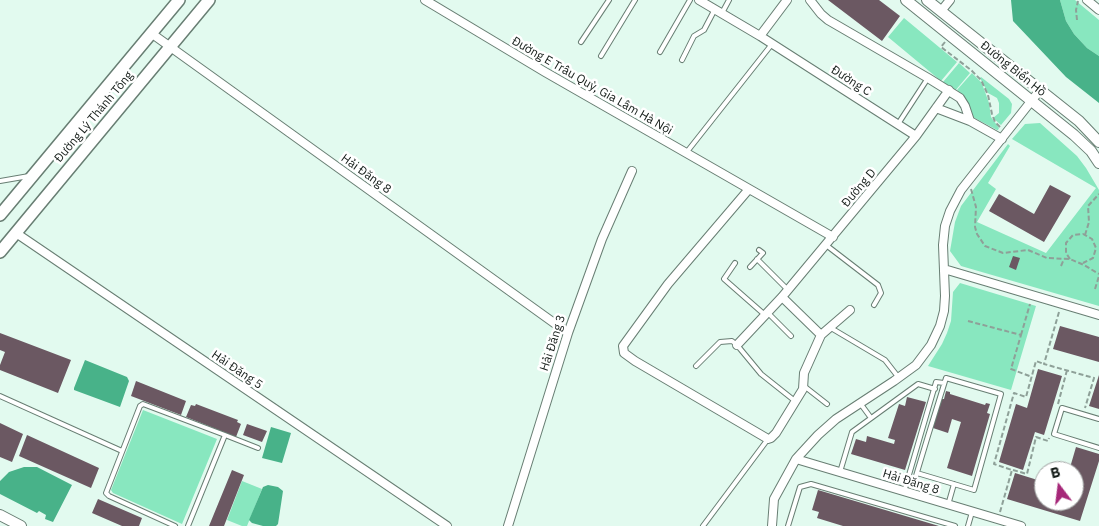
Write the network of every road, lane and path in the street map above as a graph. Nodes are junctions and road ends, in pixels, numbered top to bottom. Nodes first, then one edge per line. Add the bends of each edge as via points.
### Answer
1 (179, 0) edge
2 (209, 0) edge
3 (425, 0) edge
4 (609, 0) edge
5 (636, 0) edge
6 (690, 0) edge
7 (698, 0) edge
8 (730, 0) edge
9 (810, 0) edge
10 (906, 0) edge
11 (927, 0) edge
12 (950, 0) edge
13 (1082, 0) edge
14 (784, 1) edge
15 (1099, 10) edge
16 (941, 11) junction
17 (718, 12) junction
18 (1077, 20) dead end
19 (151, 33) junction
20 (760, 36) junction
21 (581, 42) dead end
22 (944, 42) dead end
23 (772, 44) junction
24 (170, 47) junction
25 (660, 52) dead end
26 (601, 56) dead end
27 (682, 60) dead end
28 (928, 78) junction
29 (949, 90) junction
30 (1040, 90) junction
31 (1032, 101) junction
32 (936, 108) junction
33 (970, 121) junction
34 (898, 124) junction
35 (1002, 129) dead end
36 (916, 136) junction
37 (1002, 139) junction
38 (1099, 142) edge
39 (686, 153) junction
40 (1099, 163) edge
41 (632, 171) dead end
42 (34, 175) junction
43 (0, 181) edge
44 (749, 189) junction
45 (971, 189) dead end
46 (1099, 194) edge
47 (0, 216) edge
48 (16, 233) junction
49 (1085, 234) junction
50 (833, 237) junction
51 (826, 245) junction
52 (759, 250) dead end
53 (0, 252) edge
54 (757, 259) junction
55 (1064, 259) junction
56 (1070, 259) junction
57 (735, 263) dead end
58 (1082, 264) junction
59 (1061, 266) dead end
60 (750, 267) dead end
61 (944, 269) junction
62 (1099, 275) edge
63 (1096, 289) dead end
64 (788, 290) junction
65 (782, 297) junction
66 (1031, 301) dead end
67 (874, 305) dead end
68 (850, 310) dead end
69 (1060, 310) dead end
70 (766, 314) junction
71 (1099, 315) edge
72 (968, 321) dead end
73 (831, 328) junction
74 (568, 333) junction
75 (821, 335) junction
76 (1021, 335) junction
77 (791, 336) dead end
78 (737, 345) junction
79 (1044, 364) junction
80 (696, 366) dead end
81 (1067, 370) junction
82 (1032, 377) junction
83 (899, 378) junction
84 (944, 383) junction
85 (804, 386) junction
86 (934, 389) junction
87 (0, 396) edge
88 (796, 402) junction
89 (860, 403) junction
90 (827, 404) dead end
91 (1057, 406) dead end
92 (1092, 410) dead end
93 (871, 418) junction
94 (1099, 419) edge
95 (1050, 432) dead end
96 (921, 434) junction
97 (225, 435) junction
98 (928, 436) junction
99 (768, 438) junction
100 (258, 448) dead end
101 (1099, 448) edge
102 (122, 451) junction
103 (796, 459) junction
104 (1012, 470) junction
105 (840, 472) junction
106 (917, 473) junction
107 (915, 479) dead end
108 (954, 484) junction
109 (904, 492) junction
110 (948, 505) junction
111 (972, 512) junction
112 (1000, 512) dead end
113 (0, 515) edge
114 (21, 526) edge
115 (175, 526) edge
116 (188, 526) edge
117 (447, 526) edge
118 (508, 526) edge
119 (703, 526) edge
120 (772, 526) edge
121 (788, 526) edge
122 (956, 526) edge
123 (968, 526) edge
124 (1019, 526) edge

1 - 19 main road, Đường Lý Thánh Tông
2 - 24 main road, Đường Lý Thánh Tông
3 - 39 street, Đường E Trâu Quỳ, Gia Lâm Hà Nội
4 - 21 lane
5 - 26 lane
6 - 25 lane
7 - 17 street, Đường C
8 - 17 lane
9 - 28 street via 828,20
10 - 31 street, Đường Biển Hồ
11 - 16 street, Đường Biển Hồ
12 - 16 street
13 - 15 street
13 - 18 path via 1076,10
14 - 20 street
16 - 30 street, Đường Biển Hồ
17 - 20 street, Đường C
17 - 27 lane via 704,30 694,36
19 - 24 street, Hải Đăng 8
19 - 42 main road, Đường Lý Thánh Tông
20 - 23 street, Đường C
22 - 35 path via 941,46 981,80 995,122
23 - 34 street, Đường C
23 - 39 lane
24 - 48 main road, Đường Lý Thánh Tông
24 - 74 street, Hải Đăng 8
28 - 29 street
28 - 34 lane
29 - 32 street, Đường D
29 - 33 street via 962,101
30 - 31 street
30 - 38 street, Đường Biển Hồ
31 - 37 street
31 - 40 street, Đường Biển Hồ via 1082,141
32 - 33 street
32 - 36 street, Đường D
33 - 37 street
34 - 36 street, Đường C
36 - 50 street, Đường D
37 - 61 street via 961,190 950,211 943,234
39 - 44 street, Đường E Trâu Quỳ, Gia Lâm Hà Nội
41 - 74 street, Hải Đăng 3 via 602,239
42 - 43 lane
42 - 47 main road, Đường Lý Thánh Tông
44 - 50 street, Đường E Trâu Quỳ, Gia Lâm Hà Nội
44 - 99 street via 668,284 623,346 628,357
45 - 55 path via 976,207 975,227 985,246 1002,253 1028,250 1048,258
46 - 49 path via 1088,206
48 - 53 main road, Đường Lý Thánh Tông
48 - 117 street, Hải Đăng 5
49 - 56 path via 1073,236 1066,243
49 - 58 path via 1096,248 1093,258
50 - 51 street, Đường D
51 - 64 street, Đường D
51 - 67 lane via 878,285 881,292
52 - 54 lane via 762,253
54 - 60 lane
54 - 64 lane
55 - 56 path
55 - 59 path
56 - 58 path
57 - 70 lane via 724,280
58 - 62 path
61 - 71 street
61 - 83 street via 945,304 938,332 920,360
62 - 63 path
64 - 65 street, Đường D
65 - 70 street, Đường D
65 - 75 street
66 - 76 path
68 - 73 street
69 - 79 path
70 - 77 lane
70 - 78 street, Đường D
72 - 76 path
73 - 75 street
73 - 83 lane via 885,360
74 - 118 street, Hải Đăng 3
75 - 85 street via 804,373
76 - 82 path via 1011,369
78 - 80 lane via 732,341 720,342
78 - 88 lane via 761,374
79 - 81 path
79 - 82 path via 1036,361
81 - 91 path
81 - 92 path via 1094,378 1085,408
82 - 104 path via 1026,397 1014,393 994,464
83 - 89 street
84 - 86 lane via 936,382
84 - 98 lane
84 - 108 lane via 946,378 1001,394 974,490
85 - 88 street
85 - 90 lane
86 - 93 lane via 918,384
86 - 96 lane
87 - 102 lane
88 - 99 street via 776,433
89 - 93 lane
89 - 103 street via 829,425
93 - 105 lane via 852,432
94 - 101 lane via 1062,408 1054,434
95 - 104 path via 1048,441 1036,437 1027,474
96 - 98 lane
96 - 109 lane
97 - 100 lane
97 - 102 lane via 143,404
97 - 116 lane
98 - 106 lane
99 - 119 lane
102 - 115 lane via 106,490 107,495
103 - 105 street, Hải Đăng 8
103 - 120 street via 774,499
104 - 112 path
105 - 109 street, Hải Đăng 8
106 - 107 lane
106 - 108 lane
108 - 110 lane
109 - 110 street, Hải Đăng 8
110 - 111 street, Hải Đăng 8
111 - 123 lane
111 - 124 street, Hải Đăng 8
113 - 114 street
121 - 122 lane via 800,487 811,484

